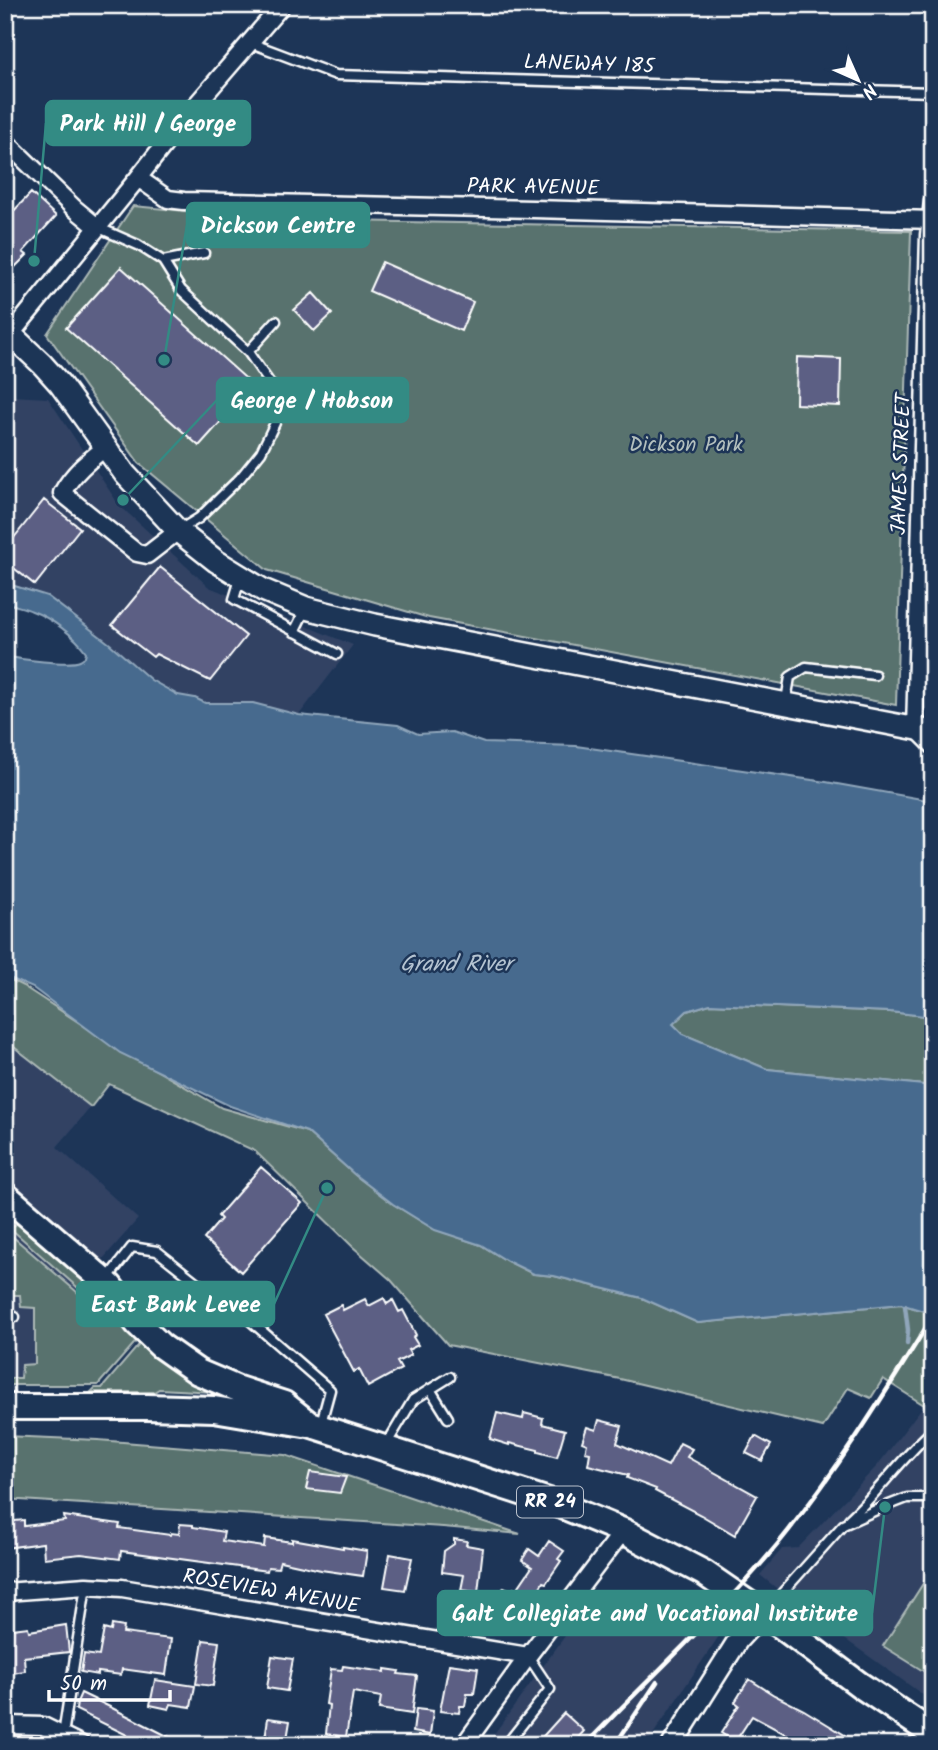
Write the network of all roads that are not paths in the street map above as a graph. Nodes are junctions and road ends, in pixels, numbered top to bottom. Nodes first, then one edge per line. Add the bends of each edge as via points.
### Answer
1 (282, 5) edge
2 (250, 43) junction
3 (933, 92) edge
4 (5, 141) edge
5 (138, 178) junction
6 (933, 201) edge
7 (932, 221) edge
8 (97, 227) junction
9 (204, 253) dead end
10 (163, 261) junction
11 (276, 321) dead end
12 (7, 334) edge
13 (248, 352) junction
14 (106, 447) junction
15 (928, 464) edge
16 (178, 531) junction
17 (241, 576) junction
18 (306, 608) junction
19 (294, 632) junction
20 (337, 654) dead end
21 (875, 675) dead end
22 (786, 704) junction
23 (924, 731) edge
24 (933, 751) edge
25 (10, 1203) edge
26 (105, 1281) junction
27 (5, 1317) edge
28 (15, 1317) dead end
29 (450, 1377) dead end
30 (430, 1389) junction
31 (5, 1407) edge
32 (448, 1418) dead end
33 (314, 1426) junction
34 (933, 1430) edge
35 (384, 1449) junction
36 (933, 1498) edge
37 (843, 1525) junction
38 (623, 1531) junction
39 (86, 1586) junction
40 (5, 1592) edge
41 (762, 1614) junction
42 (528, 1656) junction
43 (10, 1725) dead end
44 (933, 1734) edge
45 (63, 1735) junction
46 (82, 1745) edge
47 (464, 1745) edge
48 (506, 1745) edge
49 (672, 1745) edge

1 - 2 street
2 - 3 lane, LANEWAY 185 via 337,75
2 - 5 street
4 - 8 street
5 - 7 street, PARK AVENUE via 168,199 184,201
5 - 8 street
6 - 7 street, JAMES STREET
7 - 15 street, JAMES STREET
8 - 10 lane via 138,244
8 - 12 street
9 - 10 lane
10 - 13 lane via 181,290
11 - 13 lane
12 - 14 main road via 60,384
13 - 16 lane via 276,392 275,423 261,452 234,484 199,518
14 - 16 main road
14 - 16 street via 83,464 62,493 137,553 147,555
15 - 23 street, JAMES STREET
16 - 17 main road
17 - 18 main road
17 - 19 lane via 234,599
18 - 19 lane
18 - 22 main road
19 - 20 lane
21 - 22 lane via 806,667 790,677
22 - 23 main road
23 - 24 lane via 918,736
25 - 26 main road, RR 24
26 - 33 main road, RR 24 via 137,1323 189,1366 284,1404
26 - 33 lane via 132,1247 157,1251 200,1285 215,1290 330,1390
27 - 28 lane
29 - 30 lane
30 - 32 lane
30 - 35 lane via 414,1400
31 - 33 main road, RR 24 via 215,1409
33 - 35 main road, RR 24
34 - 37 lane
35 - 38 main road, RR 24 via 555,1503
36 - 37 lane via 907,1498
37 - 41 lane
38 - 41 main road, RR 24 via 704,1573
38 - 42 street
39 - 40 street, ROSEVIEW AVENUE
39 - 42 street, ROSEVIEW AVENUE via 122,1588
39 - 45 lane
41 - 44 main road, RR 24
41 - 49 street via 738,1640
42 - 47 street
42 - 48 lane via 550,1689
43 - 45 street via 43,1726
45 - 46 street

